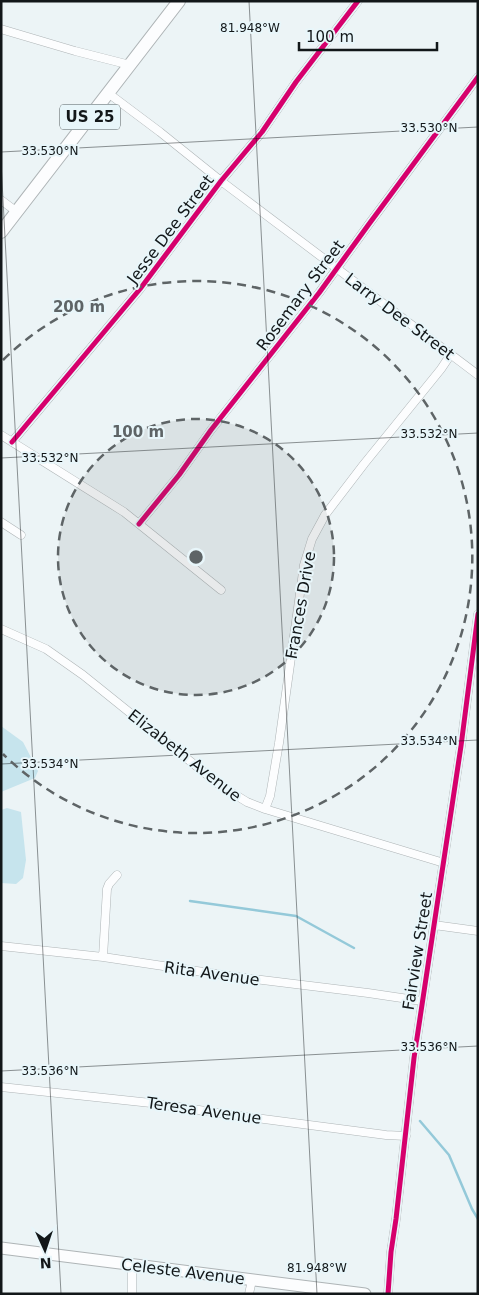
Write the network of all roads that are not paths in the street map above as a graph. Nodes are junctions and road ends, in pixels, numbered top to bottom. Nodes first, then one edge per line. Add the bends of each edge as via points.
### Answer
1 (179, 1) edge
2 (358, 1) edge
3 (1, 29) edge
4 (130, 65) junction
5 (478, 77) edge
6 (108, 93) junction
7 (221, 182) junction
8 (1, 200) edge
9 (17, 212) junction
10 (1, 232) edge
11 (337, 269) junction
12 (451, 354) junction
13 (478, 375) edge
14 (1, 435) edge
15 (12, 442) junction
16 (1, 522) edge
17 (139, 524) junction
18 (21, 534) dead end
19 (222, 590) dead end
20 (478, 614) edge
21 (1, 629) edge
22 (265, 810) junction
23 (444, 863) junction
24 (117, 875) dead end
25 (434, 925) junction
26 (478, 931) edge
27 (1, 946) edge
28 (103, 957) junction
29 (422, 1001) junction
30 (1, 1087) edge
31 (406, 1136) junction
32 (1, 1248) edge
33 (132, 1264) junction
34 (252, 1280) junction
35 (337, 1292) edge
36 (132, 1294) edge
37 (249, 1294) edge
38 (365, 1294) edge
39 (388, 1294) edge

1 - 4 main road, US 25
2 - 7 street, Jesse Dee Street via 262,132
3 - 4 street
4 - 6 main road, US 25
5 - 11 street, Rosemary Street
6 - 7 street, Larry Dee Street
6 - 9 main road, US 25
7 - 11 street, Larry Dee Street
7 - 15 street, Jesse Dee Street via 140,289
8 - 9 street
9 - 10 main road, US 25
11 - 12 street, Larry Dee Street
11 - 17 street, Rosemary Street
12 - 13 street, Larry Dee Street
12 - 22 street, Frances Drive via 325,515 312,539 304,565 279,743
14 - 15 street
15 - 17 street
16 - 18 street
17 - 19 street
20 - 23 street, Fairview Street
21 - 22 street, Elizabeth Avenue via 46,649 91,681 220,786
22 - 23 street, Elizabeth Avenue
23 - 25 street, Fairview Street
24 - 28 street via 107,889
25 - 26 street
25 - 29 street, Fairview Street
27 - 28 street, Rita Avenue
28 - 29 street, Rita Avenue
29 - 31 street, Fairview Street
30 - 31 street, Teresa Avenue
31 - 39 street, Fairview Street
32 - 33 street, Celeste Avenue
33 - 34 street, Celeste Avenue
33 - 36 street
34 - 35 street, Celeste Avenue
34 - 37 street
35 - 38 street, Celeste Avenue

